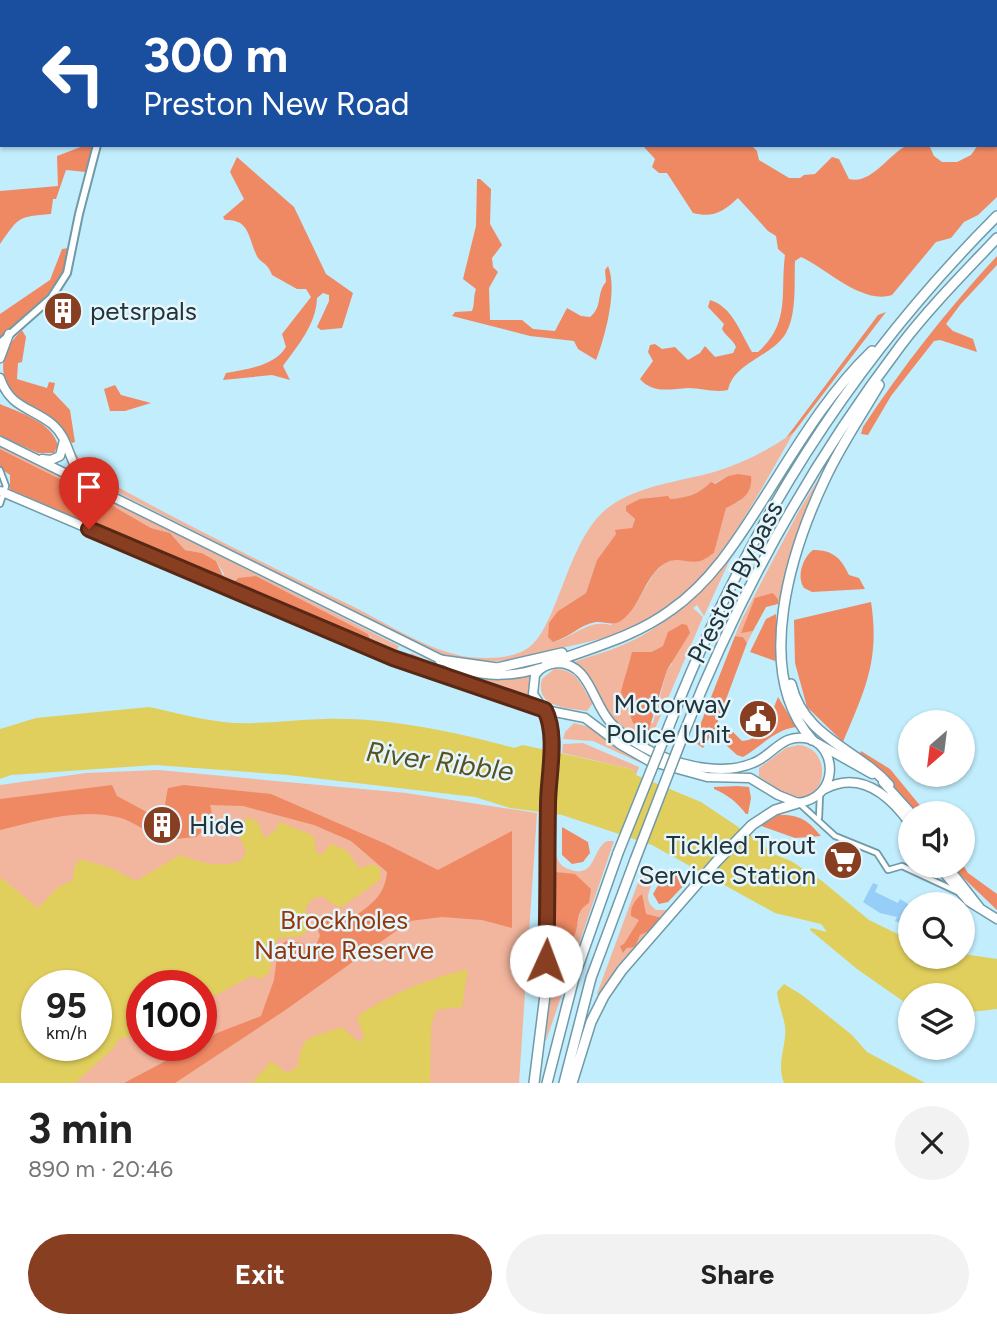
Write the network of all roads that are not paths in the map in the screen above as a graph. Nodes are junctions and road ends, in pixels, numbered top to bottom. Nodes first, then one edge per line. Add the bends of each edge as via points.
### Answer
1 (96, 147) edge
2 (997, 216) edge
3 (997, 238) edge
4 (9, 334) junction
5 (889, 335) junction
6 (0, 343) edge
7 (902, 344) junction
8 (0, 358) edge
9 (0, 378) edge
10 (0, 395) edge
11 (10, 399) junction
12 (64, 437) junction
13 (0, 441) edge
14 (32, 456) junction
15 (0, 470) edge
16 (101, 491) junction
17 (3, 492) edge
18 (0, 504) edge
19 (782, 638) junction
20 (608, 644) junction
21 (440, 660) junction
22 (543, 666) junction
23 (544, 710) junction
24 (813, 741) junction
25 (888, 785) junction
26 (823, 792) junction
27 (901, 801) edge
28 (799, 803) junction
29 (898, 809) edge
30 (819, 819) junction
31 (956, 878) edge
32 (956, 892) edge
33 (975, 905) edge
34 (981, 909) junction
35 (997, 919) edge
36 (534, 1083) edge
37 (547, 1083) edge
38 (564, 1083) edge
39 (572, 1083) edge

1 - 4 street via 67,273 51,298
2 - 5 highway, Preston Bypass
3 - 7 highway, Preston Bypass
4 - 6 street
4 - 8 highway
5 - 20 highway via 852,370 719,564 675,608
5 - 37 highway, Preston Bypass, bridge via 818,432 767,514 697,653 574,978
7 - 19 highway via 846,439 810,514 787,596
7 - 38 highway, Preston Bypass, bridge via 837,434 777,531 713,659 591,978
9 - 11 highway
10 - 11 highway
11 - 12 highway via 52,424
12 - 14 highway via 63,451 56,459
12 - 16 highway via 75,468
13 - 14 highway
14 - 16 highway
15 - 17 street via 6,482
16 - 21 highway
17 - 18 street
17 - 23 highway via 393,658
19 - 24 highway via 788,700
19 - 25 highway via 793,692 806,717
20 - 21 highway via 497,668
20 - 22 highway
21 - 22 highway via 494,676
22 - 23 highway via 532,689
22 - 24 highway via 567,664 578,669 618,730 671,760 735,768 758,761 786,740 800,737
23 - 28 highway via 585,718 630,751 666,767 707,777 750,778
23 - 36 highway via 552,736 549,877 545,995
24 - 25 highway
24 - 26 highway via 829,767
25 - 27 highway
26 - 28 highway
26 - 29 highway via 848,782 872,787
26 - 30 street
28 - 30 street
28 - 39 highway via 764,816 726,852 622,970 582,1044
30 - 32 street via 835,836 877,853 888,870 902,866
31 - 34 highway
33 - 34 highway
34 - 35 highway

